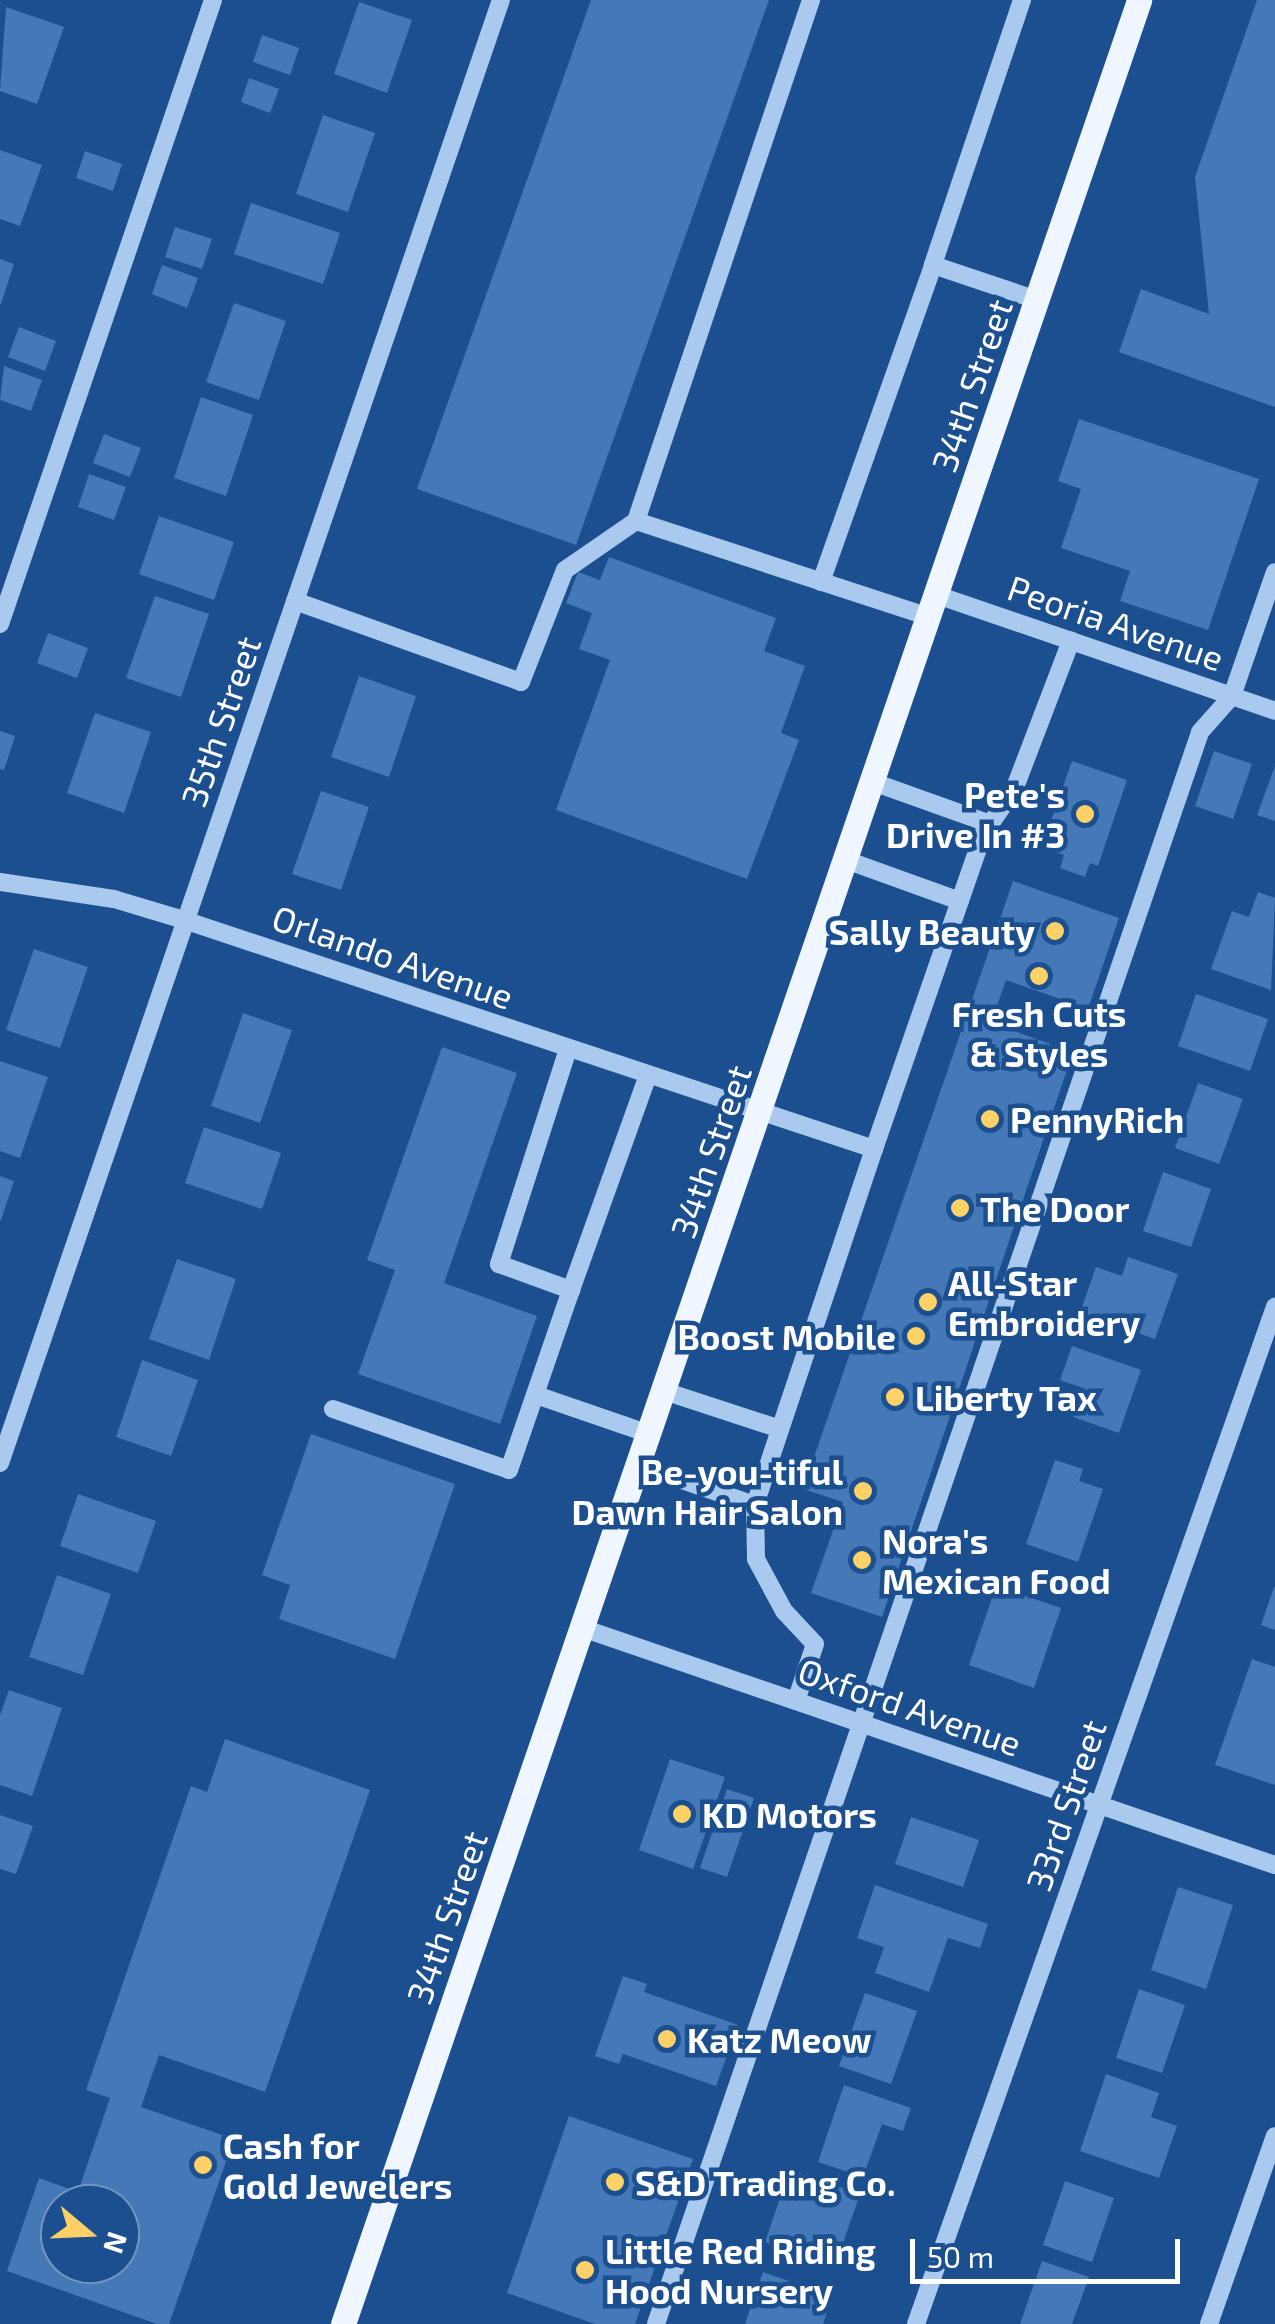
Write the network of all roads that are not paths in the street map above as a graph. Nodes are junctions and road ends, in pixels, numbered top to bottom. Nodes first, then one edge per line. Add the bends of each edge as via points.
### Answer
1 (212, 0) edge
2 (501, 0) edge
3 (811, 0) edge
4 (1022, 0) edge
5 (1139, 0) edge
6 (933, 265) junction
7 (1037, 300) junction
8 (636, 520) junction
9 (1275, 572) edge
10 (821, 582) junction
11 (295, 602) junction
12 (933, 606) junction
13 (0, 624) edge
14 (1071, 641) junction
15 (1232, 696) junction
16 (1275, 711) edge
17 (873, 782) junction
18 (990, 824) junction
19 (846, 860) junction
20 (0, 882) edge
21 (960, 901) junction
22 (187, 920) junction
23 (568, 1049) junction
24 (648, 1075) junction
25 (761, 1111) junction
26 (874, 1148) junction
27 (571, 1290) junction
28 (1275, 1307) edge
29 (664, 1391) junction
30 (536, 1395) junction
31 (333, 1409) dead end
32 (780, 1429) junction
33 (649, 1434) junction
34 (0, 1463) edge
35 (638, 1465) junction
36 (755, 1504) junction
37 (582, 1628) junction
38 (796, 1701) junction
39 (865, 1725) junction
40 (1100, 1805) junction
41 (1275, 1864) edge
42 (1275, 2136) edge
43 (343, 2324) edge
44 (656, 2324) edge
45 (916, 2324) edge
46 (1210, 2324) edge

1 - 13 street
2 - 11 street, 35th Street
3 - 8 street
4 - 6 street
5 - 7 main road, 34th Street
6 - 7 street
6 - 10 street
7 - 12 main road, 34th Street
8 - 10 street, Peoria Avenue
8 - 11 street via 565,570 522,682
9 - 15 street
10 - 12 street, Peoria Avenue
11 - 22 street, 35th Street
12 - 14 street, Peoria Avenue
12 - 17 main road, 34th Street
14 - 15 street, Peoria Avenue
14 - 18 street via 1014,790
15 - 16 street, Peoria Avenue
15 - 39 street via 1200,732
17 - 18 street
17 - 19 main road, 34th Street
18 - 21 street
19 - 21 street
19 - 25 main road, 34th Street
20 - 22 street, Orlando Avenue via 114,899
21 - 26 street
22 - 23 street, Orlando Avenue
22 - 34 street, 35th Street
23 - 24 street, Orlando Avenue
23 - 27 street via 499,1264
24 - 25 street, Orlando Avenue
24 - 27 street
25 - 26 street, Orlando Avenue
25 - 29 main road, 34th Street
26 - 32 street
27 - 30 street
28 - 40 street, 33rd Street
29 - 32 street
29 - 33 main road, 34th Street
30 - 31 street via 509,1470
30 - 33 street
32 - 36 street
33 - 35 main road, 34th Street
35 - 36 street
35 - 37 main road, 34th Street
36 - 38 street via 756,1560 784,1610 815,1644
37 - 38 street, Oxford Avenue
37 - 43 main road, 34th Street
38 - 39 street, Oxford Avenue
39 - 40 street, Oxford Avenue
39 - 44 street
40 - 41 street, Oxford Avenue
40 - 45 street, 33rd Street
42 - 46 street

